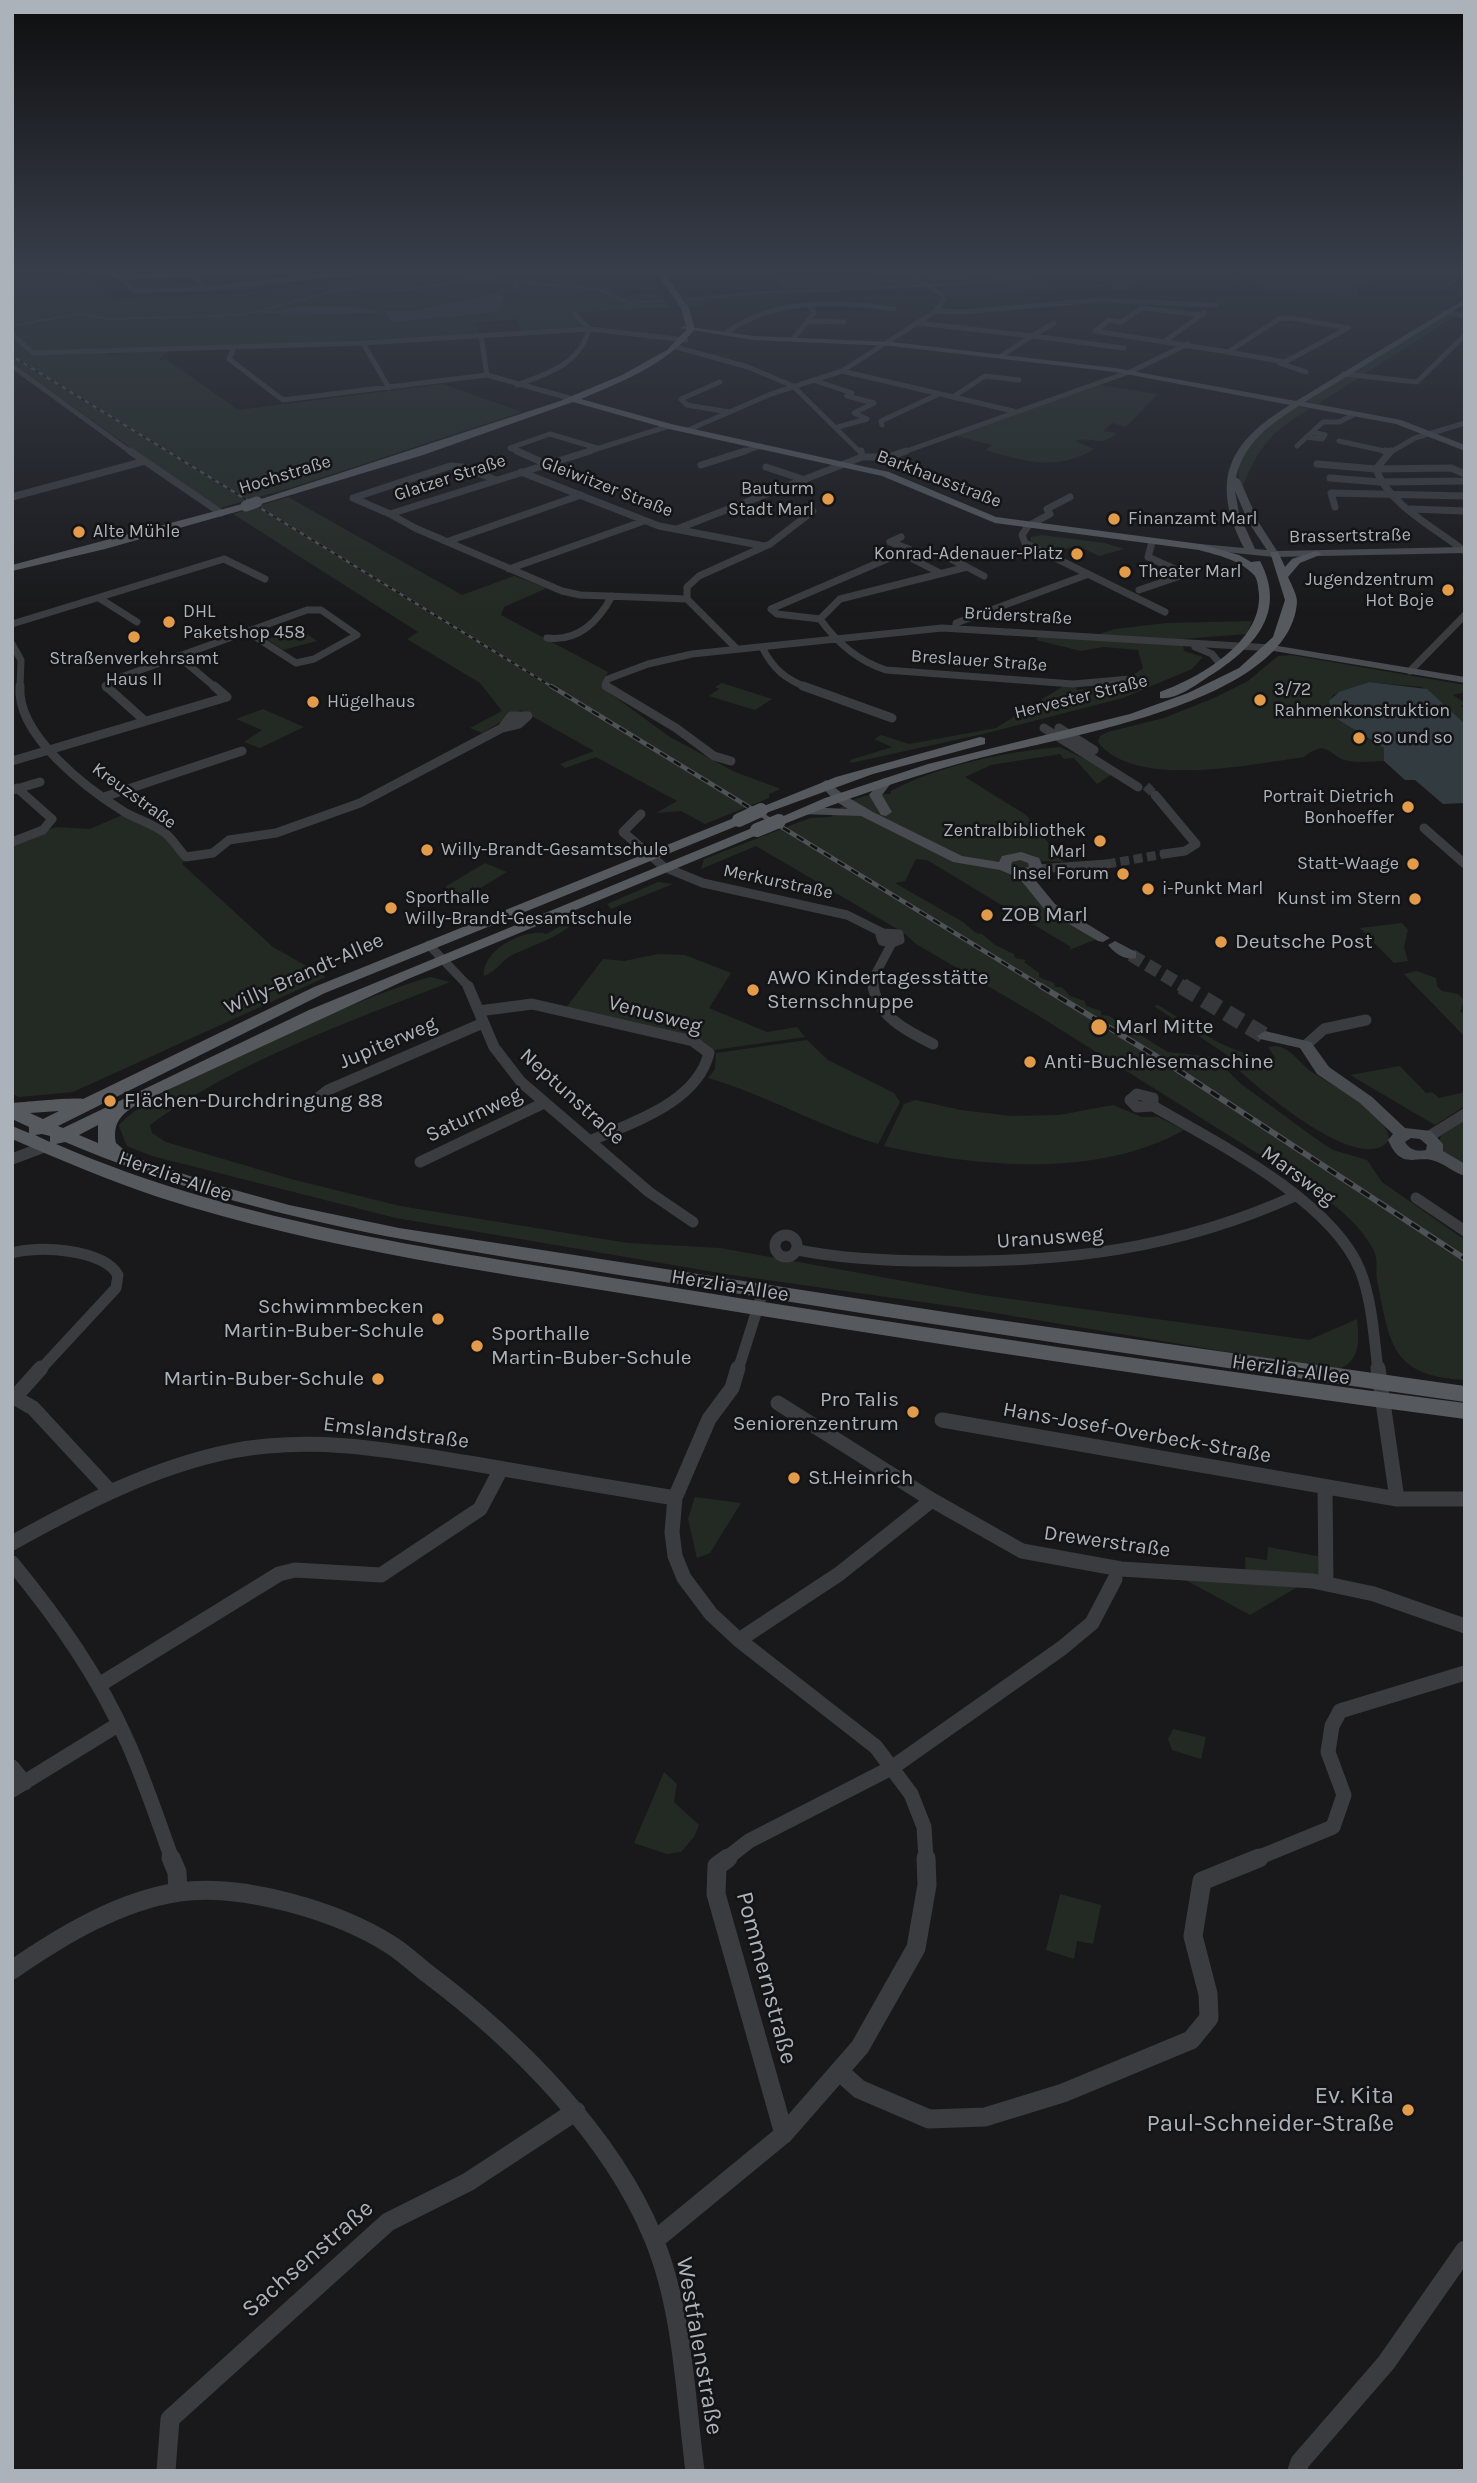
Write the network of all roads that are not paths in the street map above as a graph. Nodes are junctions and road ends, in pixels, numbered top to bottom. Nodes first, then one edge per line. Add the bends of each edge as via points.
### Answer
1 (37, 384) edge
2 (262, 384) edge
3 (387, 384) edge
4 (420, 384) edge
5 (513, 384) edge
6 (519, 384) edge
7 (611, 384) edge
8 (716, 384) edge
9 (788, 384) edge
10 (800, 384) edge
11 (825, 384) edge
12 (896, 384) edge
13 (973, 384) edge
14 (1093, 384) edge
15 (1195, 384) edge
16 (1327, 384) edge
17 (516, 385) junction
18 (793, 386) junction
19 (389, 388) junction
20 (939, 394) junction
21 (953, 397) junction
22 (576, 400) junction
23 (1298, 402) junction
24 (1013, 411) junction
25 (729, 412) junction
26 (1355, 414) junction
27 (1465, 423) edge
28 (882, 425) dead end
29 (669, 426) junction
30 (838, 427) junction
31 (688, 430) junction
32 (1426, 432) junction
33 (1339, 441) dead end
34 (761, 446) junction
35 (1297, 446) dead end
36 (597, 448) junction
37 (1465, 448) edge
38 (1390, 452) junction
39 (862, 457) junction
40 (145, 461) junction
41 (546, 464) junction
42 (1317, 464) dead end
43 (701, 465) dead end
44 (847, 465) junction
45 (766, 467) dead end
46 (1376, 469) junction
47 (521, 472) junction
48 (1233, 472) junction
49 (1465, 474) edge
50 (1330, 478) dead end
51 (496, 480) junction
52 (805, 480) junction
53 (1465, 481) edge
54 (1380, 482) junction
55 (581, 495) junction
56 (1393, 495) junction
57 (1465, 496) edge
58 (12, 497) edge
59 (1070, 497) dead end
60 (1335, 507) dead end
61 (1411, 509) junction
62 (813, 511) dead end
63 (1465, 511) edge
64 (222, 513) junction
65 (390, 514) junction
66 (644, 521) junction
67 (1028, 526) junction
68 (676, 530) junction
69 (901, 537) dead end
70 (1244, 538) junction
71 (449, 541) junction
72 (1152, 542) junction
73 (764, 546) junction
74 (1200, 547) junction
75 (1216, 549) junction
76 (1464, 550) edge
77 (901, 553) junction
78 (1252, 553) junction
79 (1274, 554) junction
80 (1316, 554) junction
81 (951, 559) dead end
82 (967, 567) junction
83 (12, 568) edge
84 (509, 569) junction
85 (940, 573) junction
86 (1261, 574) junction
87 (1286, 574) junction
88 (1086, 575) junction
89 (984, 576) dead end
90 (265, 579) dead end
91 (1139, 590) dead end
92 (612, 596) junction
93 (99, 598) junction
94 (687, 599) junction
95 (1165, 612) dead end
96 (1465, 615) edge
97 (820, 619) junction
98 (137, 622) dead end
99 (12, 624) edge
100 (956, 628) junction
101 (248, 632) junction
102 (547, 638) dead end
103 (834, 639) junction
104 (1178, 642) junction
105 (12, 644) edge
106 (762, 647) junction
107 (1241, 647) junction
108 (736, 648) junction
109 (1272, 648) junction
110 (178, 656) junction
111 (1220, 664) junction
112 (1410, 671) junction
113 (1131, 679) dead end
114 (1465, 680) edge
115 (892, 718) dead end
116 (145, 721) junction
117 (502, 728) dead end
118 (1056, 731) junction
119 (51, 749) junction
120 (242, 751) dead end
121 (12, 761) edge
122 (731, 761) dead end
123 (40, 782) dead end
124 (886, 782) junction
125 (826, 784) junction
126 (15, 789) edge
127 (1146, 791) junction
128 (104, 797) junction
129 (838, 798) junction
130 (761, 810) joint
131 (806, 811) junction
132 (887, 812) junction
133 (641, 814) dead end
134 (868, 815) junction
135 (739, 820) joint
136 (1424, 828) dead end
137 (12, 842) edge
138 (650, 856) junction
139 (1105, 862) tunnel mouth
140 (1003, 864) junction
141 (1465, 864) edge
142 (664, 867) junction
143 (1033, 869) junction
144 (429, 945) junction
145 (1131, 955) tunnel mouth
146 (444, 958) junction
147 (479, 1011) junction
148 (1366, 1020) dead end
149 (483, 1023) junction
150 (1265, 1036) tunnel mouth
151 (933, 1044) dead end
152 (1306, 1045) junction
153 (160, 1065) junction
154 (137, 1096) junction
155 (311, 1103) dead end
156 (544, 1103) junction
157 (1153, 1106) dead end
158 (12, 1110) edge
159 (1465, 1114) edge
160 (62, 1136) junction
161 (43, 1137) junction
162 (16, 1138) edge
163 (590, 1141) junction
164 (1431, 1145) junction
165 (12, 1159) edge
166 (420, 1162) dead end
167 (141, 1167) junction
168 (1465, 1171) edge
169 (1295, 1196) junction
170 (1416, 1198) dead end
171 (693, 1222) dead end
172 (1465, 1231) edge
173 (798, 1250) dead end
174 (12, 1253) edge
175 (760, 1300) junction
176 (1382, 1392) junction
177 (1465, 1394) edge
178 (13, 1397) edge
179 (778, 1403) dead end
180 (1465, 1411) edge
181 (942, 1420) dead end
182 (501, 1469) junction
183 (1325, 1488) junction
184 (109, 1490) junction
185 (675, 1498) junction
186 (1397, 1499) junction
187 (1465, 1499) edge
188 (932, 1500) junction
189 (12, 1543) edge
190 (12, 1563) edge
191 (1115, 1579) dead end
192 (1326, 1584) junction
193 (1465, 1626) edge
194 (739, 1640) junction
195 (1465, 1673) edge
196 (99, 1685) junction
197 (120, 1724) junction
198 (12, 1767) edge
199 (893, 1767) junction
200 (19, 1786) edge
201 (178, 1892) junction
202 (12, 1970) edge
203 (840, 2072) junction
204 (576, 2111) junction
205 (784, 2134) junction
206 (655, 2240) junction
207 (1465, 2250) edge
208 (166, 2471) edge
209 (695, 2471) edge
210 (1297, 2471) edge

1 - 40 street
2 - 19 street via 283,400
3 - 19 street
4 - 19 street
5 - 17 street
6 - 17 street
7 - 22 main road, Hochstraße
8 - 25 street via 681,399 687,405
9 - 18 street
10 - 18 street
11 - 30 street via 874,403 854,413 867,419
12 - 20 street
13 - 21 street
14 - 24 street
15 - 23 street
16 - 23 street, Hervester Straße
17 - 22 street
18 - 25 street
18 - 30 street
20 - 21 street
20 - 28 street via 881,421
21 - 24 street
22 - 29 main road, Barkhausstraße
22 - 64 main road, Hochstraße
23 - 26 street
23 - 48 street, Hervester Straße via 1252,436
24 - 39 street via 889,457
25 - 31 street
26 - 32 street
26 - 35 street via 1339,422 1324,422
27 - 32 street
29 - 31 main road, Barkhausstraße
29 - 36 street, Glatzer Straße
30 - 39 street via 861,450
31 - 34 main road, Barkhausstraße
32 - 37 street
32 - 38 street
33 - 38 street
34 - 43 street
34 - 44 main road, Barkhausstraße
36 - 41 street, Glatzer Straße
36 - 41 street via 555,434 510,448
38 - 46 street
39 - 44 street
40 - 58 street
40 - 64 street
41 - 47 street, Glatzer Straße
42 - 46 street
44 - 52 street
44 - 67 main road, Barkhausstraße via 898,478 973,514
45 - 52 street
46 - 49 street via 1451,468
46 - 54 street
47 - 51 street, Glatzer Straße
47 - 55 street, Gleiwitzer Straße
48 - 70 street, Hervester Straße via 1230,508
48 - 79 street, Hervester Straße via 1254,523
50 - 54 street
51 - 65 street, Glatzer Straße
51 - 65 street via 450,466 353,498
52 - 68 street
53 - 54 street
54 - 56 street
55 - 66 street, Gleiwitzer Straße
55 - 71 street
56 - 57 street
56 - 60 street via 1331,493
56 - 61 street
59 - 67 street
61 - 63 street
61 - 76 street
62 - 73 street
64 - 83 main road, Hochstraße
65 - 71 street, Glatzer Straße
66 - 68 street, Gleiwitzer Straße
66 - 84 street
67 - 72 main road, Brassertstraße
67 - 88 street via 1022,534 1025,543
68 - 73 street, Gleiwitzer Straße
69 - 77 street via 890,541 909,549
70 - 75 street
70 - 78 street, Hervester Straße
71 - 84 street, Glatzer Straße
72 - 74 main road, Brassertstraße
72 - 91 street via 1148,557 1186,574
73 - 94 street via 694,579 687,587
74 - 75 street, Brassertstraße
74 - 86 main road via 1234,557
75 - 78 street, Brassertstraße
76 - 80 street, Brassertstraße
77 - 85 street
77 - 97 street via 771,610
78 - 79 street, Brassertstraße
78 - 86 main road, Hervester Straße
79 - 80 street, Brassertstraße
79 - 87 main road, Hervester Straße
80 - 87 main road via 1296,561
81 - 82 street
82 - 85 street
82 - 89 street
84 - 92 street, Glatzer Straße via 562,591
85 - 97 street via 840,600
86 - 107 main road, Hervester Straße via 1265,607 1255,633
87 - 109 main road, Hervester Straße via 1290,616
88 - 95 street
88 - 100 street via 982,612 956,623
90 - 93 street via 224,559
92 - 94 street, Glatzer Straße
92 - 102 street via 593,625 556,641
93 - 98 street
93 - 99 street
94 - 108 street
96 - 112 street
97 - 103 street, Breslauer Straße
100 - 103 street, Brüderstraße
100 - 104 street, Brüderstraße
101 - 101 street via 314,609 357,635 314,659 296,663
101 - 110 street
103 - 106 street, Brüderstraße
103 - 113 street, Breslauer Straße via 873,667 886,670 1064,684
104 - 107 street, Brüderstraße
104 - 111 street via 1212,654
105 - 119 street, Kreuzstraße via 22,662 18,701 23,718
106 - 108 street, Brüderstraße
106 - 115 street via 771,666 790,681
107 - 109 street, Brüderstraße
107 - 111 main road, Hervester Straße
108 - 122 street, Brüderstraße via 666,659 611,677 605,684 703,749
109 - 112 street
109 - 118 main road, Hervester Straße via 1205,692 1149,712
110 - 116 street via 110,681 105,687
110 - 116 street via 227,697
111 - 118 main road, Hervester Straße via 1172,693
112 - 114 street
116 - 119 street
117 - 128 street, Kreuzstraße via 360,803 276,833 229,839 218,850 197,858 187,857 165,833
118 - 124 main road, Hervester Straße
118 - 125 main road, Hervester Straße via 918,755
118 - 127 street
119 - 121 street
119 - 128 street, Kreuzstraße
120 - 128 street
123 - 126 street
124 - 129 main road, Hervester Straße
124 - 132 street via 875,795
125 - 129 street
125 - 130 main road, Hervester Straße
126 - 137 street via 52,819 43,830
127 - 127 street via 1186,840 1181,847 1162,852 1192,848 1195,839
129 - 131 main road, Willy-Brandt-Allee
129 - 132 street
129 - 134 street
130 - 135 main road, Hervester Straße, bridge
131 - 134 street via 833,809
131 - 142 main road, Willy-Brandt-Allee, bridge
132 - 140 street via 966,854
133 - 138 street via 623,832
134 - 140 street via 969,863
135 - 138 main road, Willy-Brandt-Allee
136 - 141 street
138 - 142 street
138 - 144 main road, Willy-Brandt-Allee
139 - 143 street
140 - 143 street via 1014,874
142 - 146 main road, Willy-Brandt-Allee
142 - 151 street, Merkurstraße via 703,883 847,915 883,933 882,941 892,943 876,973 876,999 905,1031
143 - 145 street via 1050,907
144 - 146 street, Neptunstraße
144 - 153 main road, Willy-Brandt-Allee
146 - 147 street, Neptunstraße via 468,985
146 - 154 main road, Willy-Brandt-Allee via 281,1026
147 - 149 street, Neptunstraße
147 - 163 street, Venusweg via 532,1004 693,1041 709,1053 699,1079 679,1097
148 - 152 street via 1323,1029
149 - 155 street, Jupiterweg via 328,1090
149 - 156 street, Neptunstraße via 507,1066
150 - 152 street
152 - 164 street via 1321,1069 1367,1100 1402,1134 1397,1145 1406,1153 1421,1157
153 - 158 main road via 75,1102
153 - 161 main road, Willy-Brandt-Allee
154 - 160 main road, Willy-Brandt-Allee
154 - 167 main road via 114,1113 104,1131 108,1146
156 - 163 street, Neptunstraße
156 - 166 street, Saturnweg
157 - 169 street, Marsweg
158 - 161 main road, Herzlia-Allee
159 - 164 street
160 - 161 main road, Herzlia-Allee
160 - 167 main road, Herzlia-Allee
161 - 162 main road, Herzlia-Allee
161 - 165 street
161 - 175 main road, Herzlia-Allee via 222,1211 333,1238
163 - 171 street, Neptunstraße via 649,1192
164 - 168 street
167 - 175 main road, Herzlia-Allee via 235,1198 343,1223
169 - 173 street, Uranusweg via 1250,1219 1188,1238 1130,1251 1049,1260 870,1259
169 - 176 street, Marsweg via 1324,1217 1361,1272
170 - 172 street
174 - 178 street via 53,1247 109,1265 117,1270 119,1279 116,1289
175 - 176 main road, Herzlia-Allee
175 - 185 street via 732,1388 709,1419
176 - 177 main road, Herzlia-Allee
176 - 180 main road, Herzlia-Allee
176 - 186 street
178 - 184 street via 33,1408
179 - 188 street, Drewerstraße
181 - 183 street, Hans-Josef-Overbeck-Straße
182 - 184 street, Emslandstraße via 342,1443 283,1443 192,1459
182 - 185 street, Emslandstraße
182 - 196 street via 480,1509 381,1575 295,1570 279,1574
183 - 186 street, Hans-Josef-Overbeck-Straße
183 - 192 street
184 - 189 street, Emslandstraße
185 - 194 street via 673,1544 684,1578 711,1614
186 - 187 street, Hans-Josef-Overbeck-Straße
188 - 192 street, Drewerstraße via 1022,1550 1069,1562
188 - 194 street via 855,1565
190 - 196 street via 53,1613
191 - 199 street, Pommernstraße via 1092,1623
192 - 193 street, Drewerstraße via 1374,1594
194 - 199 street via 876,1747
195 - 203 street via 1340,1712 1332,1726 1328,1752 1344,1795 1333,1827 1202,1881 1193,1936 1208,1994 1209,2018 1191,2040 1063,2093 985,2117 929,2119 859,2089
196 - 197 street
197 - 200 street
197 - 201 street via 177,1872
198 - 200 street
199 - 203 street via 911,1794 924,1827 928,1853 923,1920 916,1948 860,2047
199 - 205 street, Pommernstraße via 749,1841 717,1866 716,1894
201 - 202 street, Westfalenstraße via 65,1936
201 - 204 street, Westfalenstraße via 211,1891 282,1902 393,1946 510,2039
203 - 205 street
204 - 206 street, Westfalenstraße via 621,2175
204 - 208 street, Sachsenstraße via 468,2182 388,2221 170,2419
205 - 206 street
206 - 209 street, Westfalenstraße via 678,2340
207 - 210 street via 1386,2363

